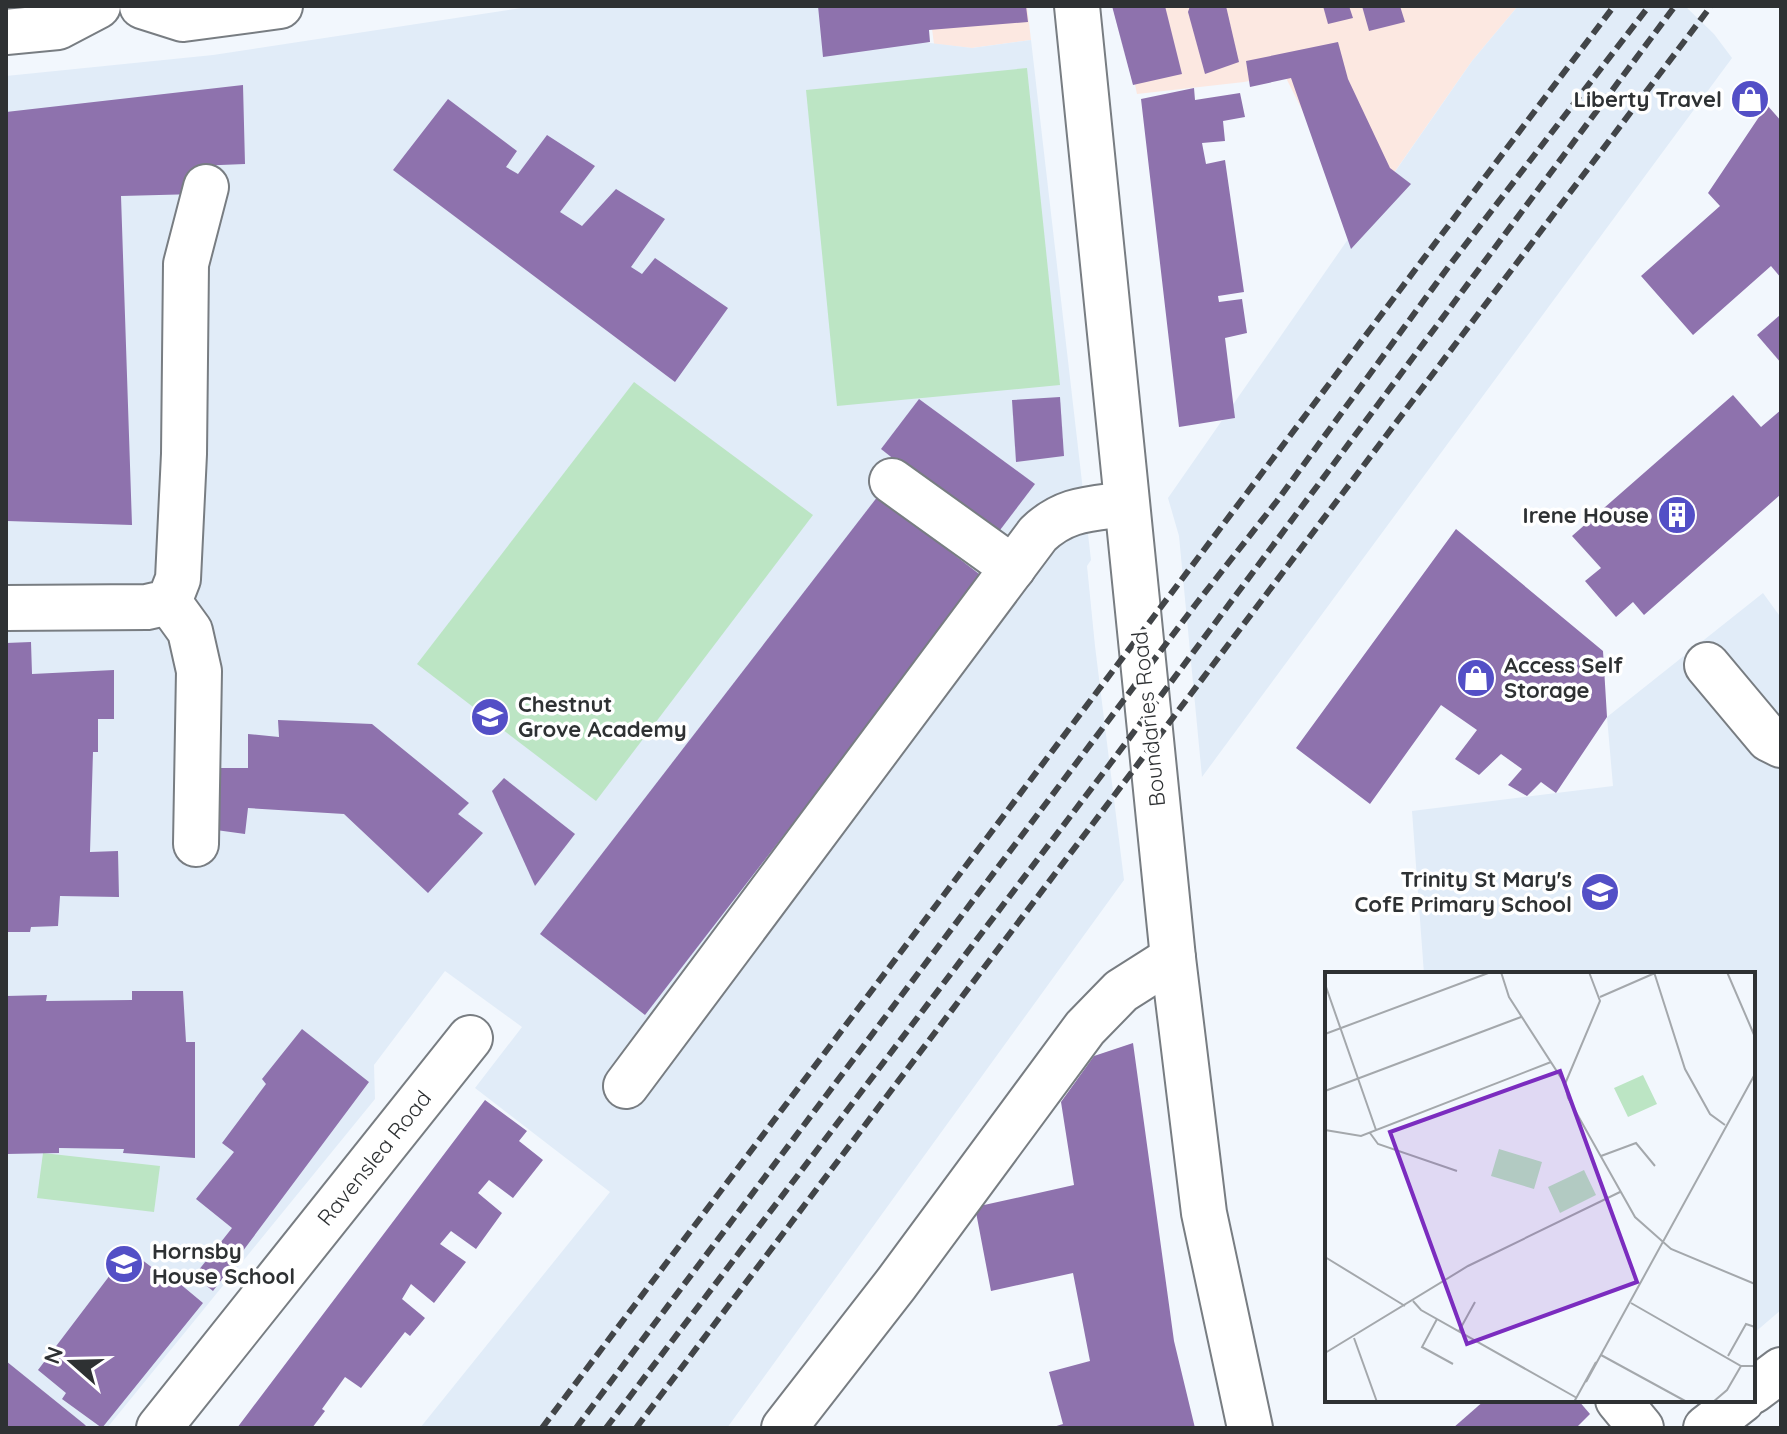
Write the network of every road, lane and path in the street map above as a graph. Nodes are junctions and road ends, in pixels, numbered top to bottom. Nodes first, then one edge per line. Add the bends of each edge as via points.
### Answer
1 (98, 6) edge
2 (142, 6) edge
3 (280, 6) edge
4 (1077, 6) edge
5 (6, 32) edge
6 (206, 187) dead end
7 (892, 481) dead end
8 (1126, 504) junction
9 (1013, 568) junction
10 (169, 602) junction
11 (6, 608) edge
12 (1707, 665) dead end
13 (1781, 745) edge
14 (196, 844) dead end
15 (1173, 958) junction
16 (470, 1038) dead end
17 (626, 1086) dead end
18 (1781, 1370) edge
19 (1755, 1390) edge
20 (1620, 1402) edge
21 (1739, 1402) edge
22 (159, 1428) edge
23 (784, 1428) edge
24 (1250, 1428) edge
25 (1641, 1428) edge
26 (1706, 1428) edge

1 - 5 street via 58,27
2 - 3 street via 183,19
4 - 8 street, Boundaries Road
6 - 10 street via 186,264 178,579
7 - 9 street
8 - 9 street via 1054,519
8 - 15 street, Boundaries Road
9 - 17 street
10 - 11 street via 147,607
10 - 14 street via 190,631 199,671
12 - 13 street via 1769,739
15 - 23 street via 1121,991 1085,1028
15 - 24 street, Boundaries Road via 1204,1213
16 - 22 street, Ravenslea Road
18 - 19 street
20 - 25 street
21 - 26 street

